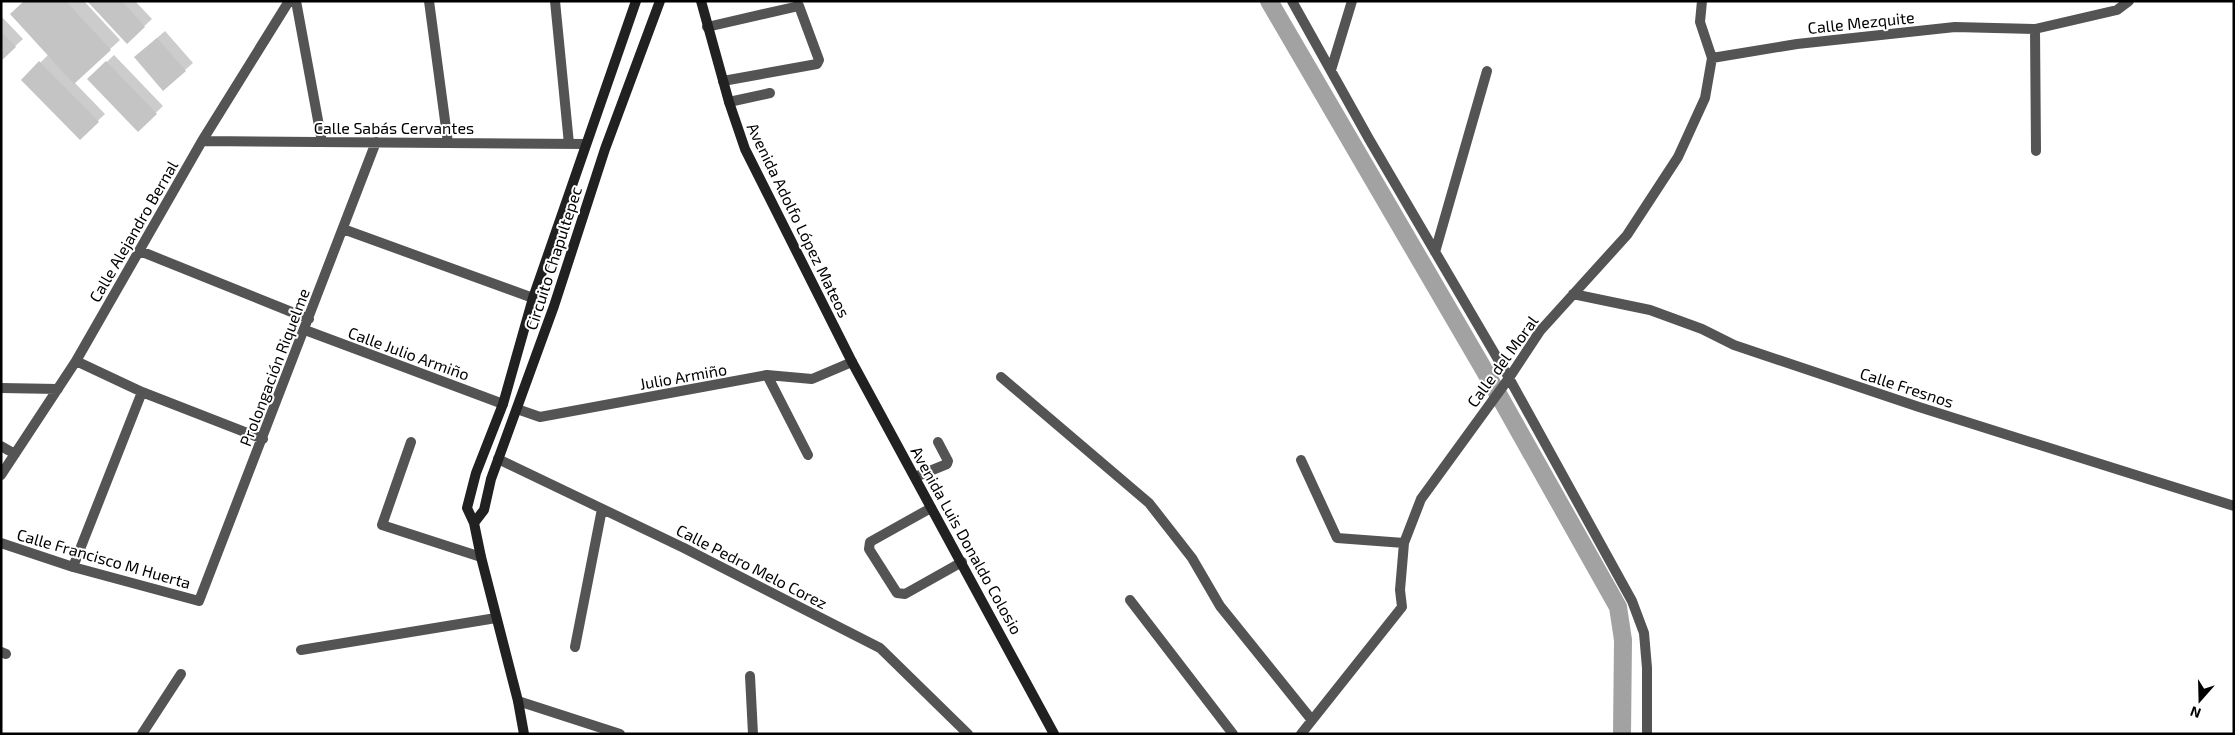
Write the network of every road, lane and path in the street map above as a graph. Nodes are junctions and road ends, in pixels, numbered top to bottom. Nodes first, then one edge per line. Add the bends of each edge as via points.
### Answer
1 (289, 1) edge
2 (296, 1) edge
3 (429, 1) edge
4 (554, 1) edge
5 (636, 1) edge
6 (660, 1) edge
7 (701, 1) edge
8 (1292, 1) edge
9 (1352, 1) edge
10 (1702, 1) edge
11 (2129, 1) edge
12 (708, 27) junction
13 (2035, 29) junction
14 (1712, 58) junction
15 (1331, 70) junction
16 (1487, 71) dead end
17 (723, 81) junction
18 (770, 93) dead end
19 (729, 102) junction
20 (202, 141) junction
21 (322, 142) junction
22 (376, 142) junction
23 (448, 143) junction
24 (570, 144) junction
25 (586, 144) junction
26 (2036, 151) dead end
27 (343, 229) junction
28 (140, 251) junction
29 (1435, 252) junction
30 (1573, 294) junction
31 (533, 298) junction
32 (309, 319) junction
33 (305, 330) junction
34 (76, 361) junction
35 (852, 362) junction
36 (767, 375) junction
37 (1001, 377) dead end
38 (1507, 381) junction
39 (1, 388) edge
40 (58, 389) junction
41 (142, 392) junction
42 (503, 404) junction
43 (518, 409) junction
44 (263, 439) junction
45 (411, 442) dead end
46 (938, 442) dead end
47 (1, 446) edge
48 (15, 454) junction
49 (808, 455) dead end
50 (498, 460) junction
51 (1300, 460) dead end
52 (1, 475) edge
53 (914, 477) junction
54 (2234, 506) edge
55 (931, 508) junction
56 (602, 509) junction
57 (474, 523) junction
58 (1, 543) edge
59 (1404, 543) junction
60 (481, 557) junction
61 (962, 562) junction
62 (73, 567) junction
63 (1130, 600) dead end
64 (199, 601) joint
65 (496, 618) junction
66 (574, 647) dead end
67 (301, 650) dead end
68 (181, 674) dead end
69 (750, 676) dead end
70 (518, 701) junction
71 (1311, 719) junction
72 (1051, 731) edge
73 (1303, 732) edge
74 (142, 734) edge
75 (524, 734) edge
76 (620, 734) edge
77 (753, 734) edge
78 (968, 734) edge
79 (1233, 734) edge
80 (1647, 734) edge

1 - 20 street, Calle Alejandro Bernal
2 - 21 street
3 - 23 street
4 - 24 street
5 - 25 main road, Circuito Chapultepec
6 - 43 main road, Circuito Chapultepec via 605,149
7 - 12 main road, Avenida Adolfo López Mateos
8 - 15 street
9 - 15 street
10 - 14 street, Calle del Moral via 1700,22
11 - 13 street, Calle Mezquite via 2117,10
12 - 17 main road, Avenida Adolfo López Mateos
12 - 17 street via 799,6 819,60 818,64
13 - 14 street, Calle Mezquite via 1956,27 1797,44
13 - 26 street
14 - 30 street, Calle del Moral via 1705,98 1678,157 1627,235
15 - 29 street
16 - 29 street
17 - 19 main road, Avenida Adolfo López Mateos
18 - 19 street
19 - 35 main road, Avenida Adolfo López Mateos via 745,149
20 - 21 street, Calle Sabás Cervantes
20 - 28 street, Calle Alejandro Bernal
21 - 22 street, Calle Sabás Cervantes
22 - 23 street, Calle Sabás Cervantes
22 - 27 street, Prolongación Riquelme
23 - 24 street, Calle Sabás Cervantes
24 - 25 street, Calle Sabás Cervantes
25 - 31 main road, Circuito Chapultepec
27 - 31 street
27 - 32 street, Prolongación Riquelme
28 - 32 street
28 - 34 street, Calle Alejandro Bernal
29 - 38 street
30 - 38 street, Calle del Moral via 1540,331
30 - 54 street, Calle Fresnos via 1650,310 1752,351
31 - 42 main road, Circuito Chapultepec
32 - 33 street, Prolongación Riquelme
33 - 42 street, Calle Julio Armiño
33 - 44 street, Prolongación Riquelme
34 - 40 street, Calle Alejandro Bernal
34 - 41 street
35 - 36 street, Julio Armiño via 812,380
35 - 53 main road, Avenida Luis Donaldo Colosio
36 - 43 street, Julio Armiño via 540,417
36 - 49 street
37 - 71 street via 1149,503 1192,558 1220,606
38 - 59 street, Calle del Moral via 1421,499
38 - 80 street via 1632,600 1644,633
39 - 40 street
40 - 48 street, Calle Alejandro Bernal
41 - 44 street
41 - 62 street
42 - 57 main road, Circuito Chapultepec via 472,485 467,508
43 - 50 main road, Circuito Chapultepec
44 - 64 street, Prolongación Riquelme
45 - 60 street via 382,526
46 - 53 street via 947,464
47 - 48 street
48 - 52 street, Calle Alejandro Bernal
50 - 56 street, Calle Pedro Melo Corez
50 - 57 main road, Circuito Chapultepec via 484,510
51 - 59 street via 1337,538
53 - 55 main road, Avenida Luis Donaldo Colosio
55 - 61 main road, Avenida Luis Donaldo Colosio
55 - 61 street via 870,542 869,549 900,594
56 - 66 street
56 - 78 street, Calle Pedro Melo Corez via 880,648
57 - 60 main road, Circuito Chapultepec
58 - 62 street, Calle Francisco M Huerta
59 - 71 street, Calle del Moral via 1400,590 1402,607
60 - 65 main road, Circuito Chapultepec
61 - 72 main road, Avenida Luis Donaldo Colosio
62 - 64 street, Calle Francisco M Huerta
63 - 79 street
65 - 67 street
65 - 70 main road, Circuito Chapultepec
68 - 74 street
69 - 77 street
70 - 75 main road, Circuito Chapultepec
70 - 76 street
71 - 73 street, Calle del Moral

